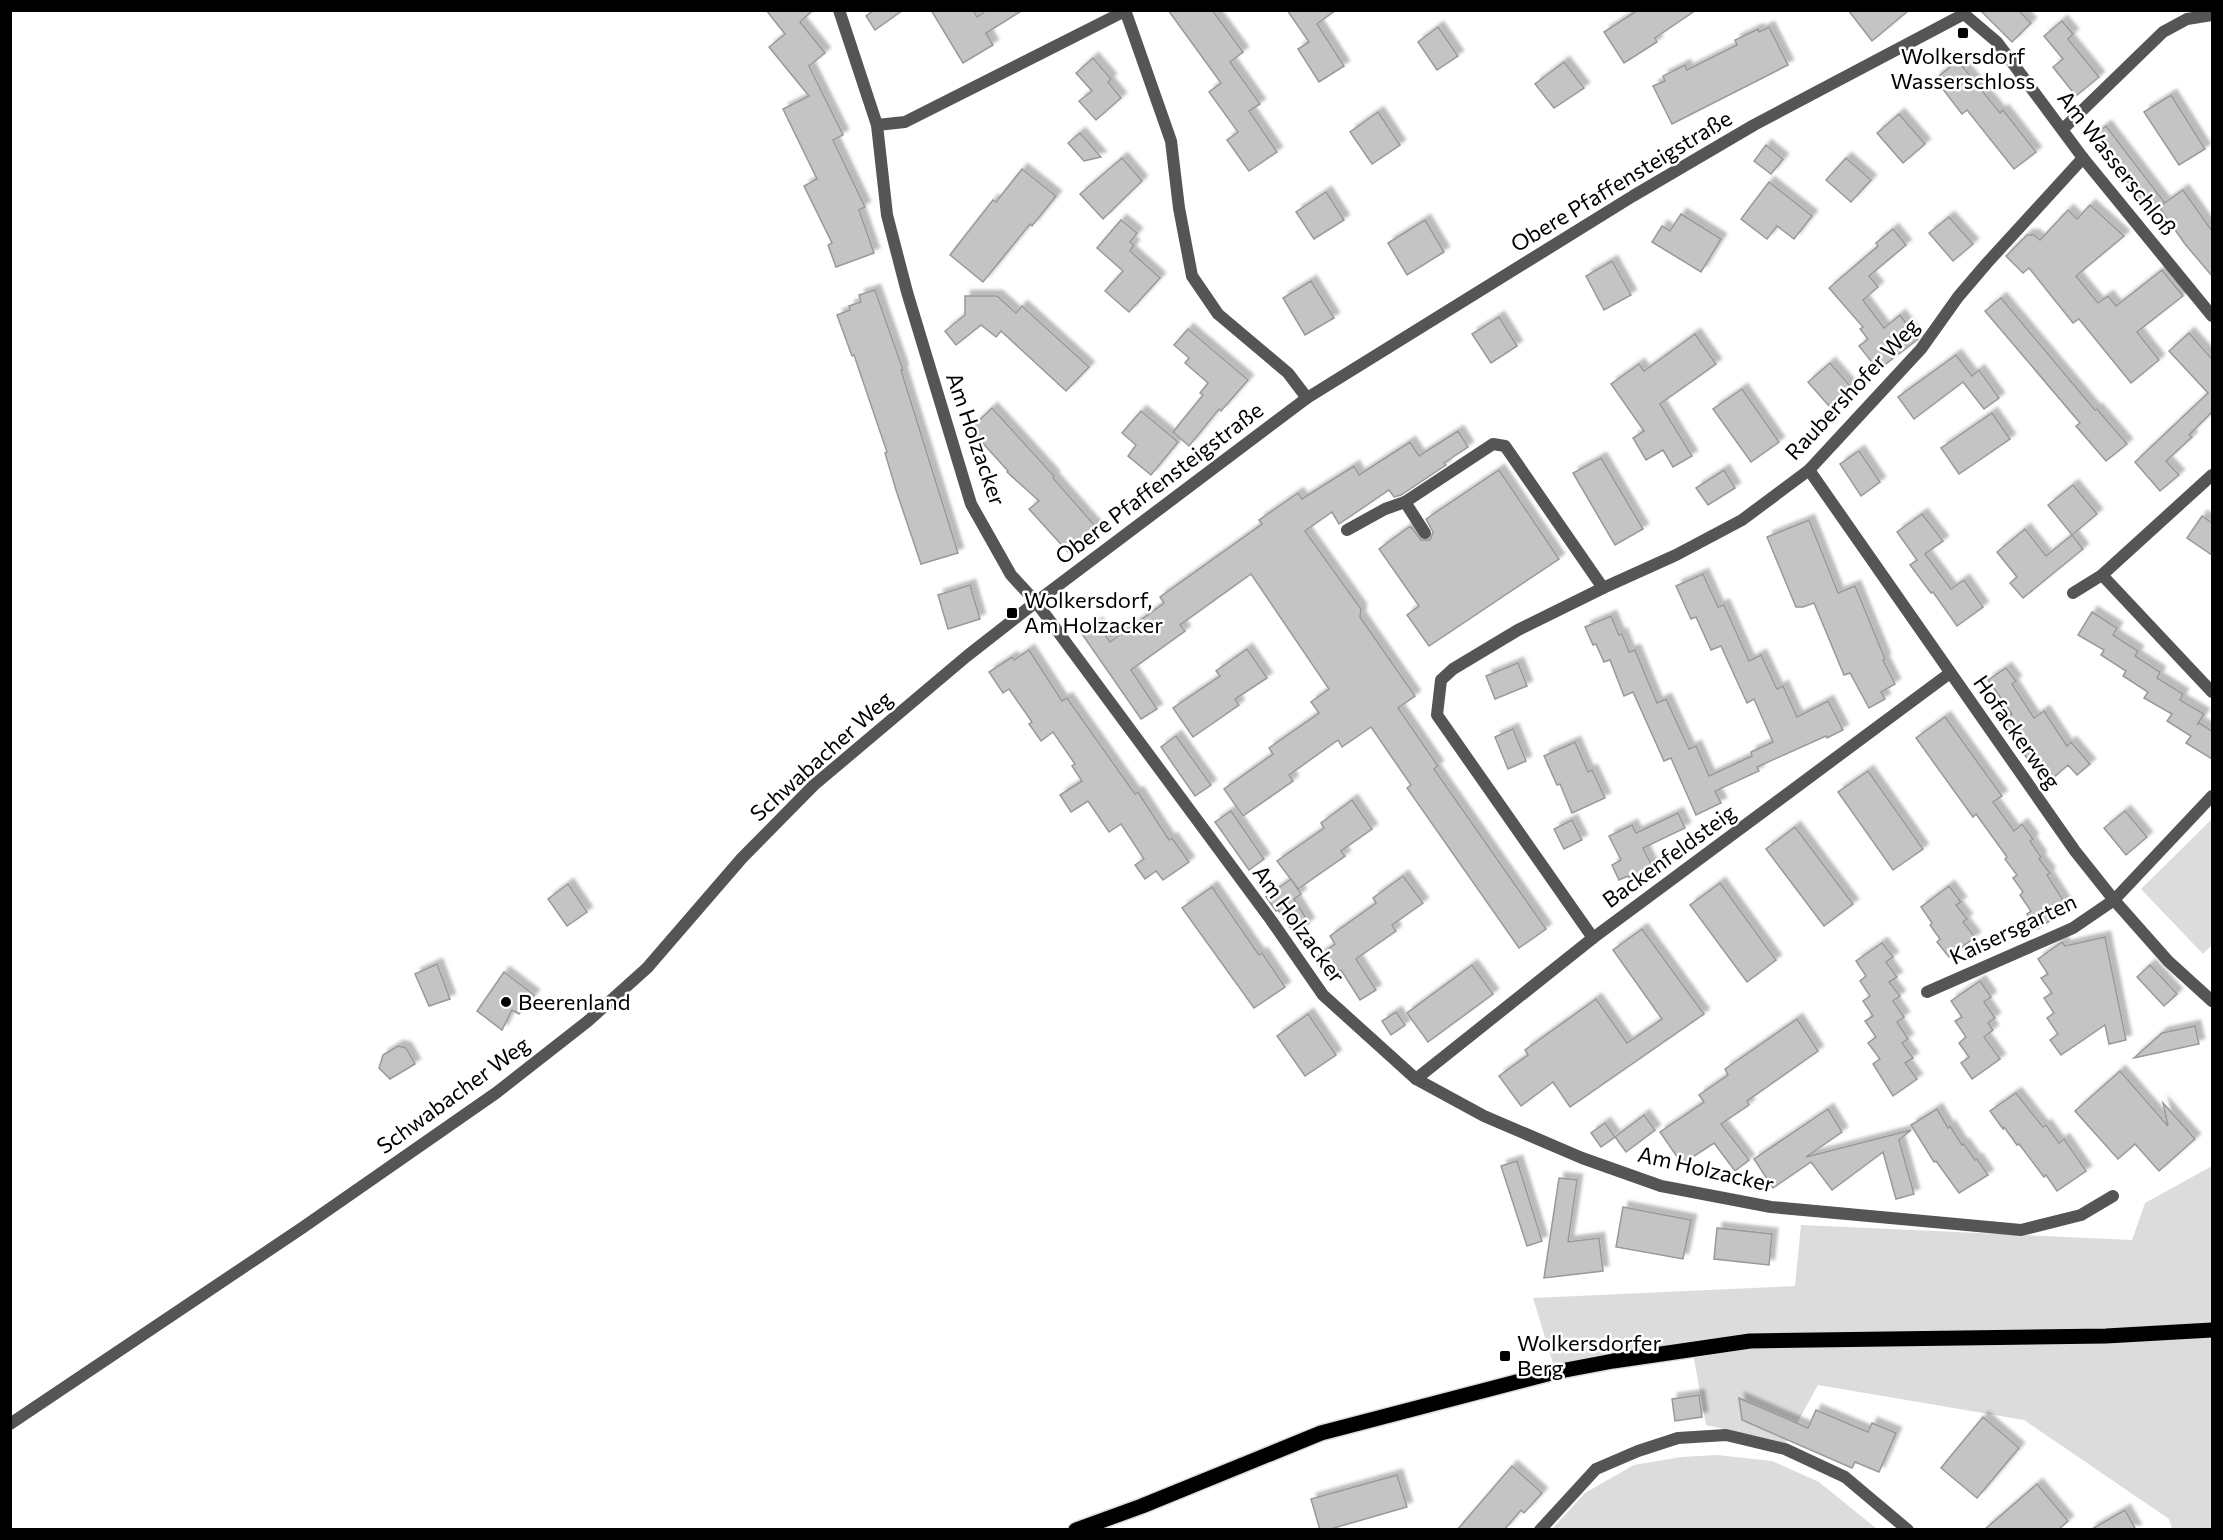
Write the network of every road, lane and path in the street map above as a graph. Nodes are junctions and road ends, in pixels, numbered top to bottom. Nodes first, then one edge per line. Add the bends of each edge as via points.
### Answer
1 (839, 10) edge
2 (1125, 11) edge
3 (1964, 12) edge
4 (2212, 15) edge
5 (877, 125) junction
6 (2063, 129) junction
7 (2083, 158) junction
8 (2212, 316) edge
9 (1307, 398) junction
10 (1809, 470) junction
11 (2211, 481) edge
12 (1405, 502) junction
13 (1347, 530) dead end
14 (1425, 533) dead end
15 (2102, 575) junction
16 (1603, 588) junction
17 (2073, 593) dead end
18 (1036, 602) junction
19 (1950, 673) junction
20 (2212, 692) edge
21 (2212, 796) edge
22 (2114, 900) junction
23 (1593, 938) junction
24 (1927, 992) dead end
25 (2212, 1001) edge
26 (1416, 1079) junction
27 (2113, 1196) dead end
28 (2212, 1330) edge
29 (10, 1424) edge
30 (1076, 1530) edge
31 (1540, 1530) edge
32 (1908, 1530) edge

1 - 5 street, Am Holzacker
2 - 5 street via 905,122
2 - 9 street via 1171,141 1192,276 1218,314 1288,374
3 - 6 street, Am Wasserschloß via 1997,42
3 - 9 street, Obere Pfaffensteigstraße via 1754,125 1643,190
4 - 6 street via 2187,19 2163,32
5 - 18 street, Am Holzacker via 887,215 972,504 1011,575
6 - 7 street, Am Wasserschloß
7 - 8 street, Am Wasserschloß
7 - 10 street, Raubershofer Weg via 1958,297 1921,349
9 - 18 street, Obere Pfaffensteigstraße
10 - 16 street, Raubershofer Weg via 1742,520
10 - 19 street, Hofackerweg
11 - 15 street
12 - 13 street
12 - 14 street
12 - 16 street via 1493,444 1505,446
15 - 17 street
15 - 20 street
16 - 23 street, Raubershofer Weg via 1518,630 1453,669 1441,680 1437,715
18 - 26 street, Am Holzacker via 1323,995
18 - 29 street, Schwabacher Weg via 814,785 742,858 647,968 588,1021 496,1093
19 - 22 street, Hofackerweg
19 - 23 street, Backenfeldsteig
21 - 22 street, Kaisersgarten
22 - 24 street, Kaisersgarten via 2073,928
22 - 25 street, Hofackerweg via 2168,961
23 - 26 street, Backenfeldsteig
26 - 27 street, Am Holzacker via 1504,1126 1582,1158 1661,1186 1771,1207 2020,1230 2082,1215
28 - 30 main road via 2094,1337 1750,1341 1612,1361 1321,1432
31 - 32 street via 1596,1468 1678,1438 1726,1435 1785,1449 1845,1477

